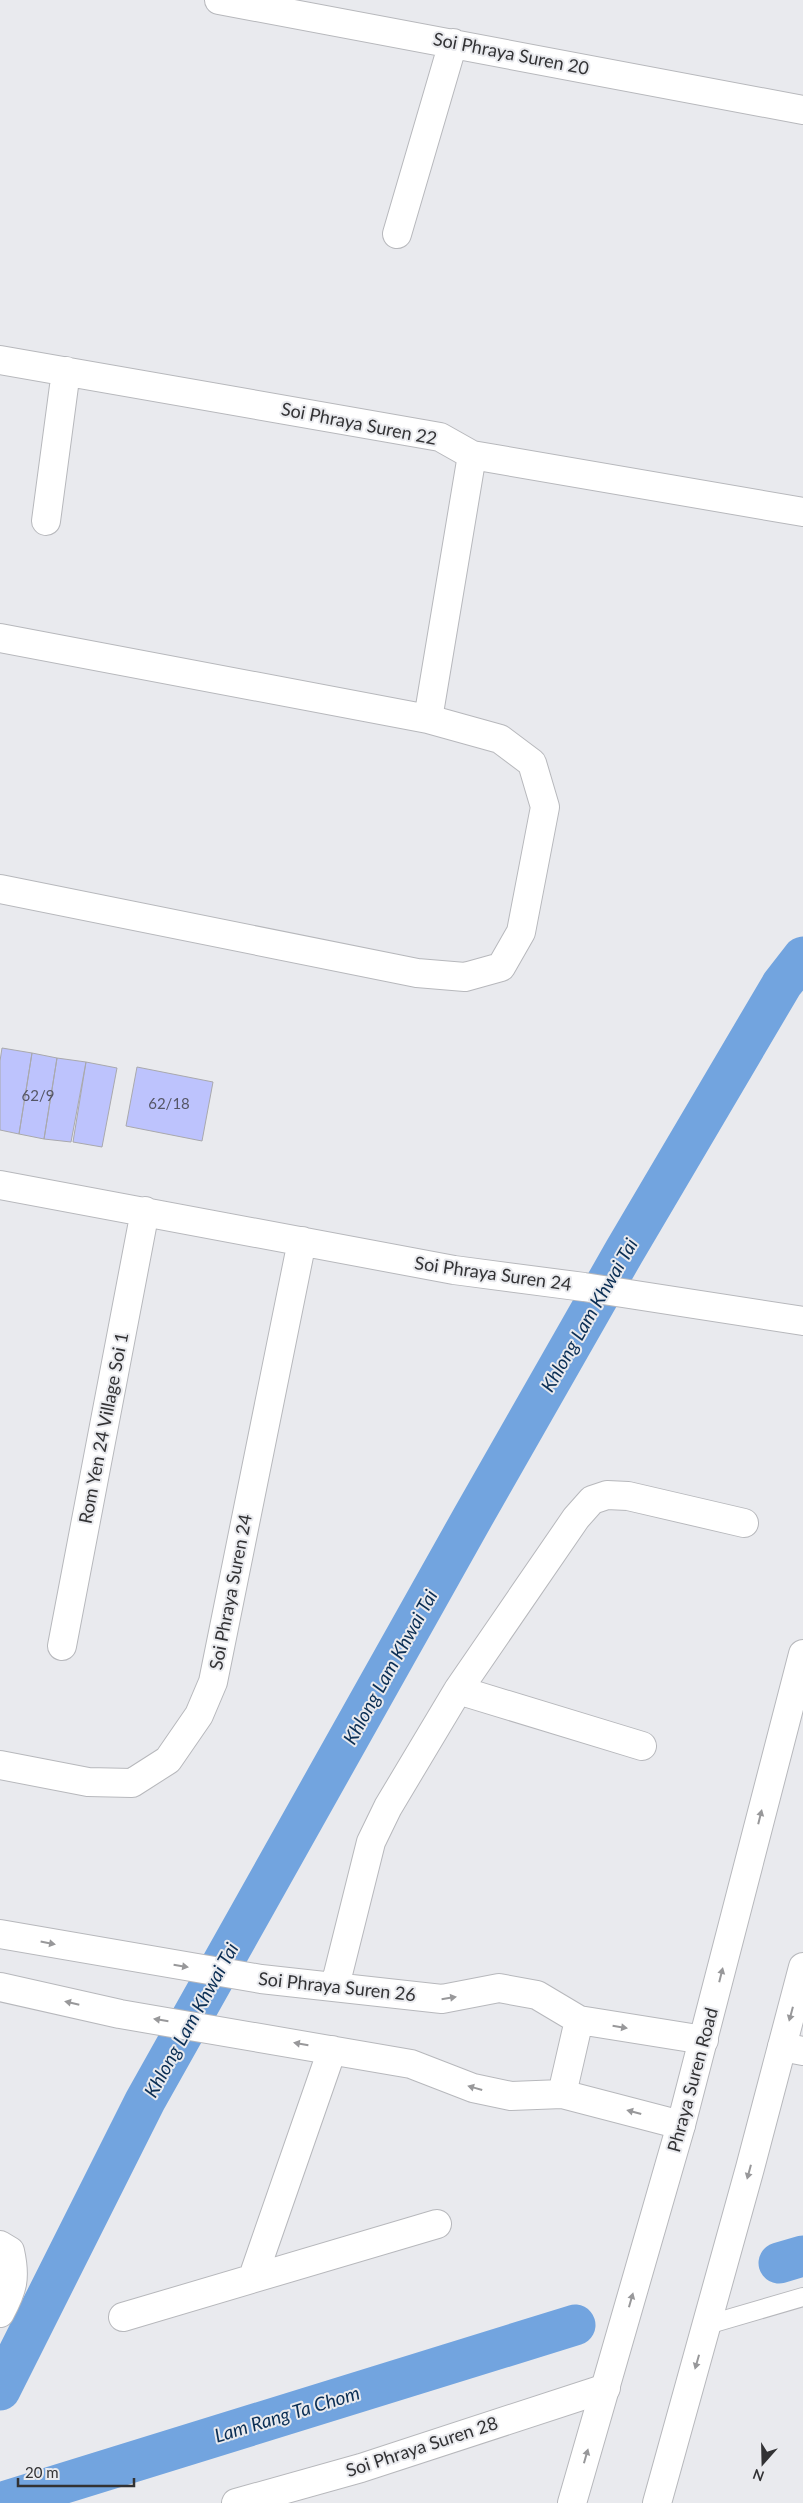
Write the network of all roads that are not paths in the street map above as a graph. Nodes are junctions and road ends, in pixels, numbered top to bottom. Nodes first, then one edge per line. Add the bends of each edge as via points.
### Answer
1 (219, 0) edge
2 (452, 43) junction
3 (803, 110) edge
4 (397, 234) dead end
5 (0, 360) edge
6 (66, 371) junction
7 (472, 455) junction
8 (803, 512) edge
9 (46, 521) dead end
10 (0, 638) edge
11 (428, 719) junction
12 (0, 889) edge
13 (0, 1185) edge
14 (145, 1211) junction
15 (302, 1241) junction
16 (803, 1321) edge
17 (744, 1523) dead end
18 (62, 1646) dead end
19 (803, 1654) edge
20 (458, 1690) junction
21 (642, 1746) dead end
22 (0, 1766) edge
23 (0, 1934) edge
24 (803, 1967) edge
25 (334, 1986) junction
26 (0, 1987) edge
27 (579, 2020) junction
28 (704, 2040) junction
29 (792, 2049) edge
30 (332, 2050) junction
31 (562, 2094) junction
32 (681, 2125) junction
33 (437, 2224) dead end
34 (0, 2245) edge
35 (253, 2277) junction
36 (803, 2297) edge
37 (0, 2313) edge
38 (123, 2318) dead end
39 (707, 2325) junction
40 (606, 2388) junction
41 (236, 2503) edge
42 (572, 2503) edge
43 (656, 2503) edge

1 - 2 street, Soi Phraya Suren 20
2 - 3 street, Soi Phraya Suren 20
2 - 4 street
5 - 6 street, Soi Phraya Suren 22
6 - 7 street, Soi Phraya Suren 22 via 440,437
6 - 9 street
7 - 8 street, Soi Phraya Suren 22
7 - 11 street
10 - 11 street
11 - 12 street via 500,739 532,763 545,807 521,932 501,967 465,977 417,973
13 - 14 street, Soi Phraya Suren 24
14 - 15 street, Soi Phraya Suren 24
14 - 18 street, Rom Yen 24 Village Soi 1
15 - 16 street, Soi Phraya Suren 24 via 454,1270
15 - 22 street, Soi Phraya Suren 24 via 213,1682 199,1715 168,1760 132,1783 88,1782
17 - 20 street via 628,1496 607,1495 592,1500 576,1518
28 -> 19 street, Phraya Suren Road
20 - 21 street
20 - 25 street via 388,1807 371,1842
23 -> 25 street, Soi Phraya Suren 26 via 261,1979
24 -> 29 street
25 -> 27 street, Soi Phraya Suren 26 via 442,1999 499,1988 537,1995
30 -> 26 street via 120,2014
27 -> 28 street, Soi Phraya Suren 26
27 - 31 street
28 - 32 street, Phraya Suren Road
29 -> 39 street
31 -> 30 street via 511,2096 473,2088 411,2064
30 - 35 street
32 -> 31 street
40 -> 32 street, Phraya Suren Road
33 - 35 street
34 - 37 street via 10,2251 15,2272
35 - 38 street
36 - 39 lane
39 -> 43 street
40 - 41 street, Soi Phraya Suren 28 via 361,2468
42 -> 40 street, Phraya Suren Road

